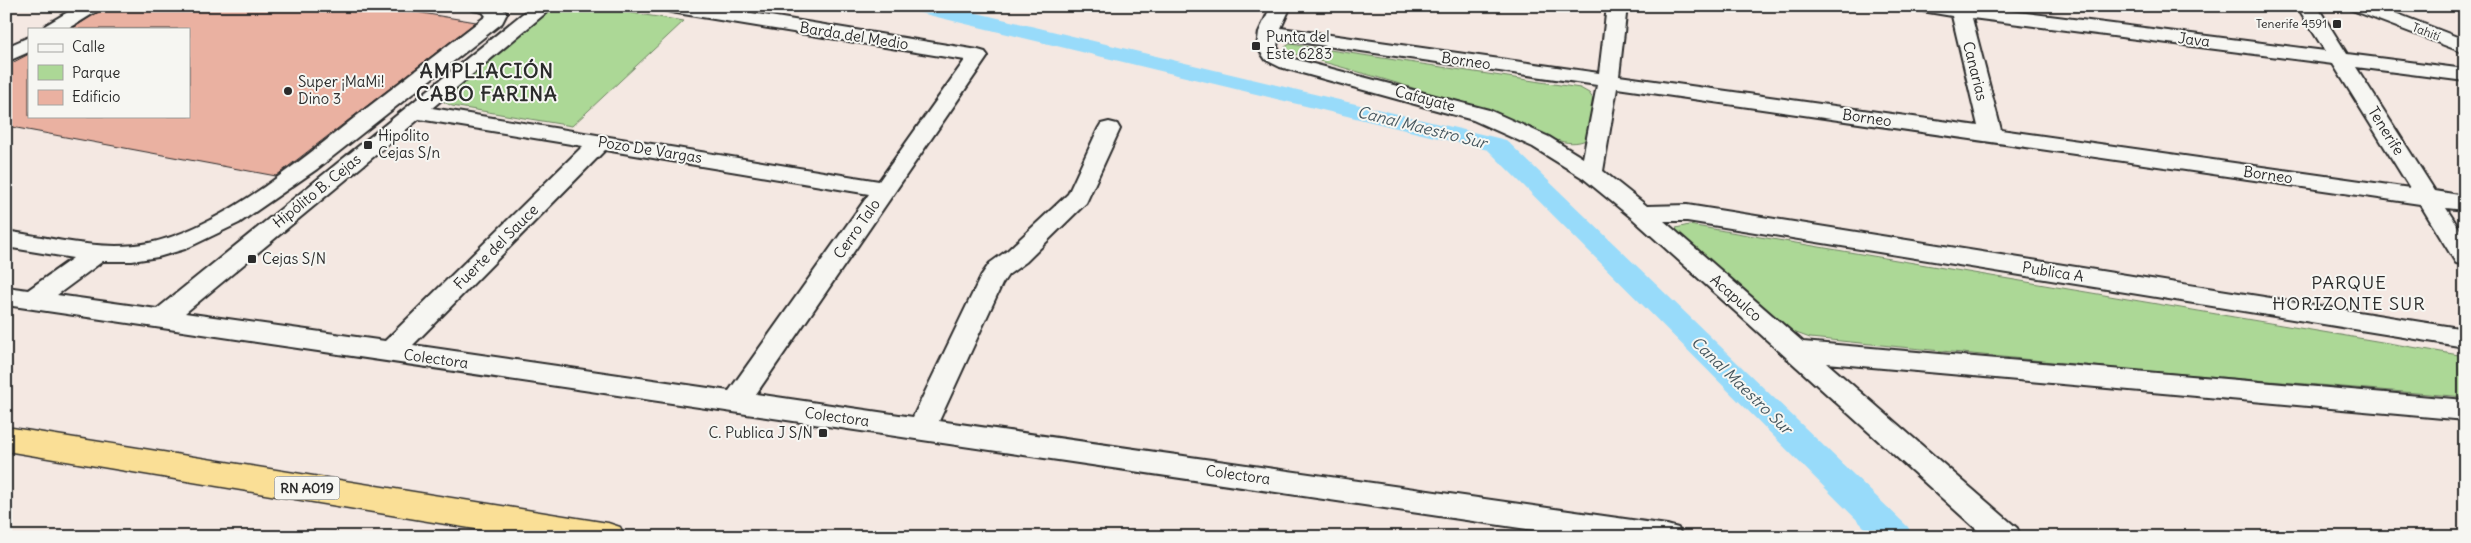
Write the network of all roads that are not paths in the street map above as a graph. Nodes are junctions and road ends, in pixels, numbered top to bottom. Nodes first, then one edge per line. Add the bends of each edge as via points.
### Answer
1 (92, 6) edge
2 (480, 6) edge
3 (544, 6) edge
4 (671, 6) edge
5 (1281, 6) edge
6 (1617, 6) edge
7 (1923, 6) edge
8 (2308, 6) edge
9 (2359, 6) edge
10 (1960, 9) edge
11 (55, 28) edge
12 (1269, 32) junction
13 (28, 44) edge
14 (2465, 47) edge
15 (6, 56) edge
16 (978, 56) joint
17 (2340, 59) junction
18 (2465, 74) edge
19 (1608, 82) junction
20 (414, 112) junction
21 (1109, 129) dead end
22 (1991, 135) junction
23 (600, 142) junction
24 (1591, 173) junction
25 (885, 189) junction
26 (2428, 198) junction
27 (2465, 203) edge
28 (1641, 214) junction
29 (6, 239) edge
30 (98, 252) junction
31 (2465, 257) edge
32 (6, 296) edge
33 (32, 300) junction
34 (161, 319) junction
35 (2465, 338) edge
36 (1796, 351) junction
37 (391, 352) junction
38 (736, 402) junction
39 (2465, 410) edge
40 (922, 429) junction
41 (6, 439) edge
42 (608, 537) edge
43 (1667, 537) edge
44 (2006, 537) edge

1 - 11 street
2 - 30 street via 494,10 497,13 495,19 258,200 208,229 171,245 131,254
3 - 20 street, Hipólito B. Cejas
4 - 16 street, Barda del Medio
5 - 12 street
6 - 19 street
7 - 10 street, Java
8 - 17 street, Tenerife
9 - 14 street, Tahití
10 - 17 street, Java
10 - 22 street, Canarias
12 - 19 street, Borneo
12 - 24 street, Cafayate via 1267,47 1273,56 1287,63 1481,115 1541,142
13 - 15 street
16 - 25 street, Cerro Talo
17 - 18 street, Java
17 - 26 street, Tenerife
19 - 22 street, Borneo
19 - 24 street
20 - 23 street, Pozo De Vargas
20 - 34 street, Hipólito B. Cejas
21 - 40 street via 1078,198 999,269 990,282
22 - 26 street, Borneo
23 - 25 street, Pozo De Vargas
23 - 37 street, Fuerte del Sauce
24 - 28 street, Acapulco
25 - 38 street, Cerro Talo
26 - 27 street, Borneo
26 - 31 street, Tenerife
28 - 35 street, Publica A via 1687,213
28 - 36 street, Acapulco
29 - 30 street
30 - 33 street
32 - 33 street, Colectora
33 - 34 street, Colectora
34 - 37 street, Colectora
36 - 39 street
36 - 44 street, Acapulco
37 - 38 street, Colectora
38 - 40 street, Colectora
40 - 43 street, Colectora
41 - 42 highway, RN A019

